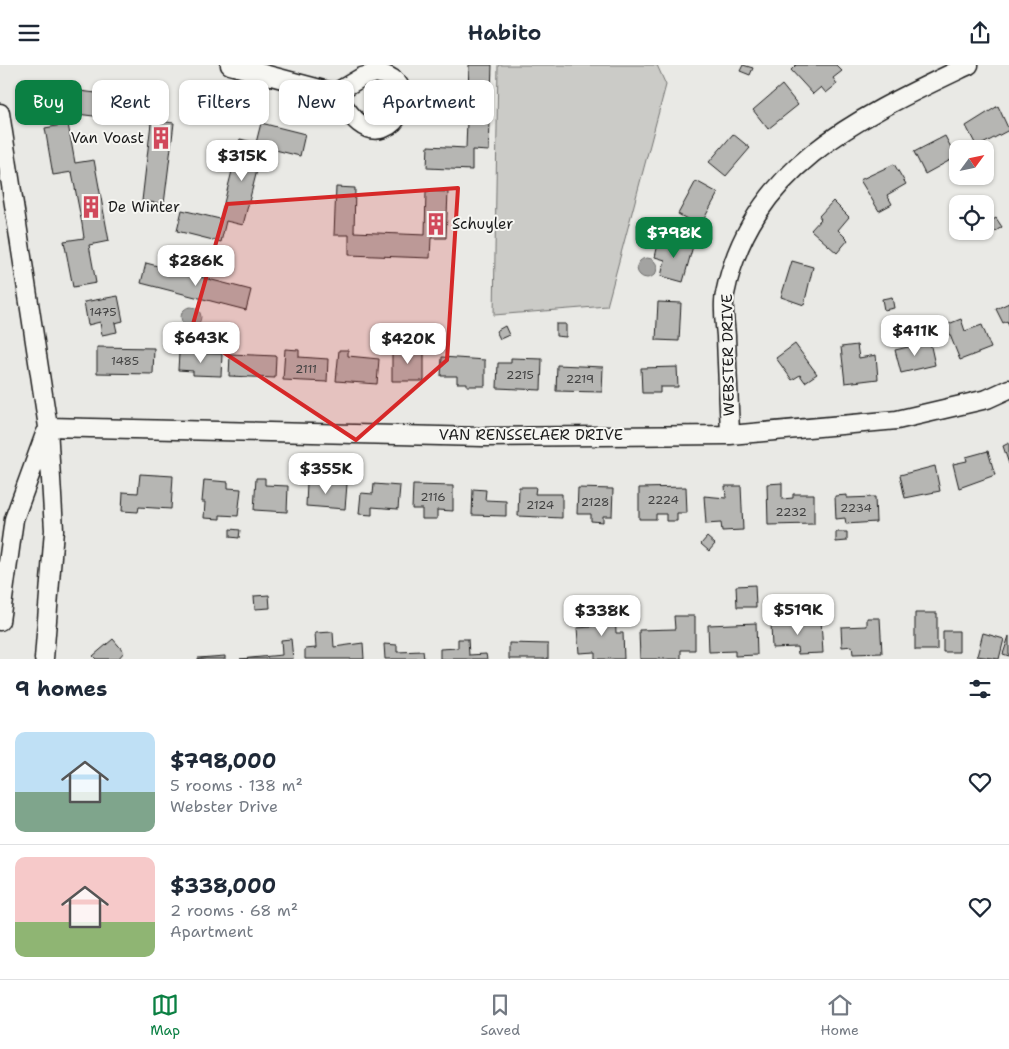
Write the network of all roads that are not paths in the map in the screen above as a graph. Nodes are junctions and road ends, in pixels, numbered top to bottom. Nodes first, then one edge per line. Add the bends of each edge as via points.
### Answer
1 (230, 65) edge
2 (968, 65) edge
3 (286, 80) edge
4 (0, 113) edge
5 (1009, 389) edge
6 (48, 427) junction
7 (730, 435) junction
8 (0, 621) edge
9 (44, 659) edge

1 - 3 street
2 - 7 street, WEBSTER DRIVE via 893,101 834,136 784,177 743,237 724,296
4 - 6 street
5 - 7 street, VAN RENSSELAER DRIVE via 987,399 897,420
6 - 7 street, VAN RENSSELAER DRIVE via 483,437
6 - 8 street via 14,519
6 - 9 street via 54,530

